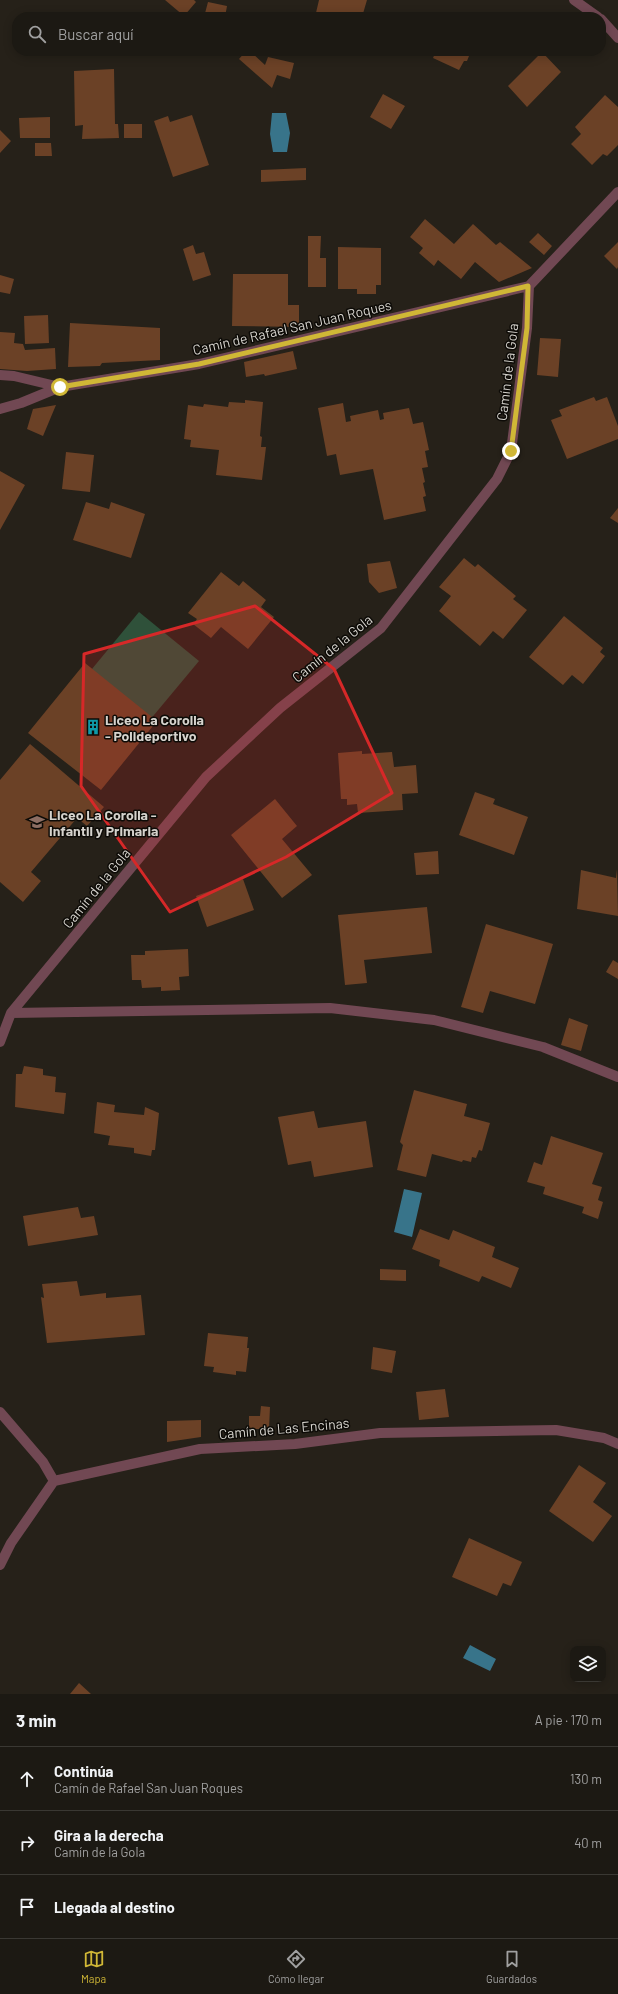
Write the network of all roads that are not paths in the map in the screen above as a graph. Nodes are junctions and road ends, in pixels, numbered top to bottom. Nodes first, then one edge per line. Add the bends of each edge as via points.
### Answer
1 (574, 0) edge
2 (591, 12) edge
3 (606, 25) edge
4 (618, 38) edge
5 (618, 192) edge
6 (528, 286) junction
7 (0, 375) edge
8 (60, 387) junction
9 (0, 409) edge
10 (11, 1013) junction
11 (0, 1042) edge
12 (618, 1077) edge
13 (0, 1412) edge
14 (618, 1444) edge
15 (54, 1481) junction
16 (0, 1565) edge

1 - 2 street
3 - 4 street
5 - 6 street
6 - 8 street, Camín de Rafael San Juan Roques via 199,364
6 - 10 street, Camín de la Gola via 527,328 511,451 498,479 381,628 280,708 206,776
7 - 8 street, Camín de Rafael San Juan Roques
8 - 9 street, Camín de Rafael San Juan Roques
10 - 11 street, Camín de la Gola
10 - 12 street via 330,1008 434,1020 543,1047
13 - 15 street via 43,1462
14 - 15 street, Camín de Las Encinas via 604,1438 556,1430 380,1433 295,1444 200,1449
15 - 16 street via 11,1543

